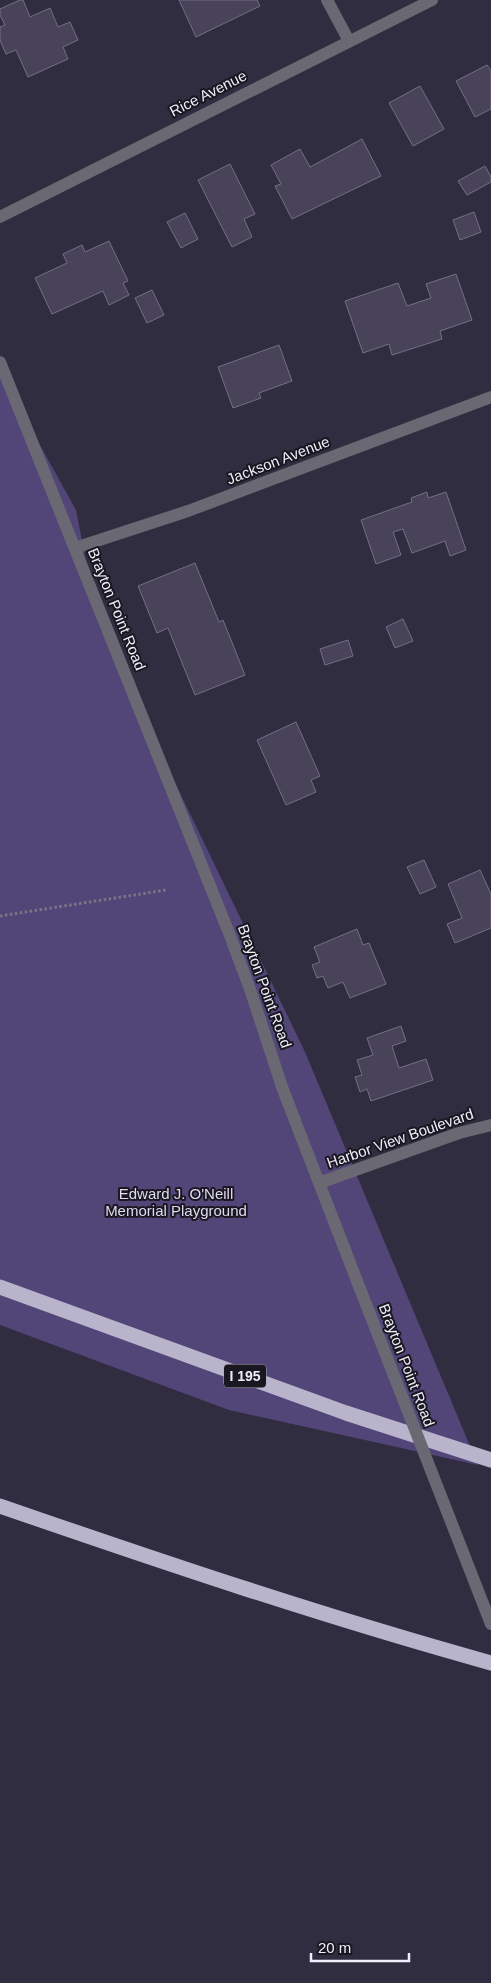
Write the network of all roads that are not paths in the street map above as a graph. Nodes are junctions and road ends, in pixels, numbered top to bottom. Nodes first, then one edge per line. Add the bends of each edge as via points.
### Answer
1 (327, 0) edge
2 (432, 0) edge
3 (349, 41) junction
4 (0, 217) edge
5 (0, 362) edge
6 (491, 397) edge
7 (75, 548) junction
8 (491, 1125) edge
9 (320, 1183) junction
10 (0, 1286) edge
11 (491, 1460) edge
12 (0, 1506) edge
13 (491, 1624) edge
14 (491, 1663) edge

1 - 3 street
2 - 3 street, Rice Avenue
3 - 4 street, Rice Avenue
5 - 7 street, Brayton Point Road
6 - 7 street, Jackson Avenue via 188,511
7 - 9 street, Brayton Point Road via 252,992 282,1087
8 - 9 street, Harbor View Boulevard via 459,1133
9 - 13 street, Brayton Point Road, bridge
10 - 11 highway, I 195 via 346,1412
12 - 14 highway via 303,1607

